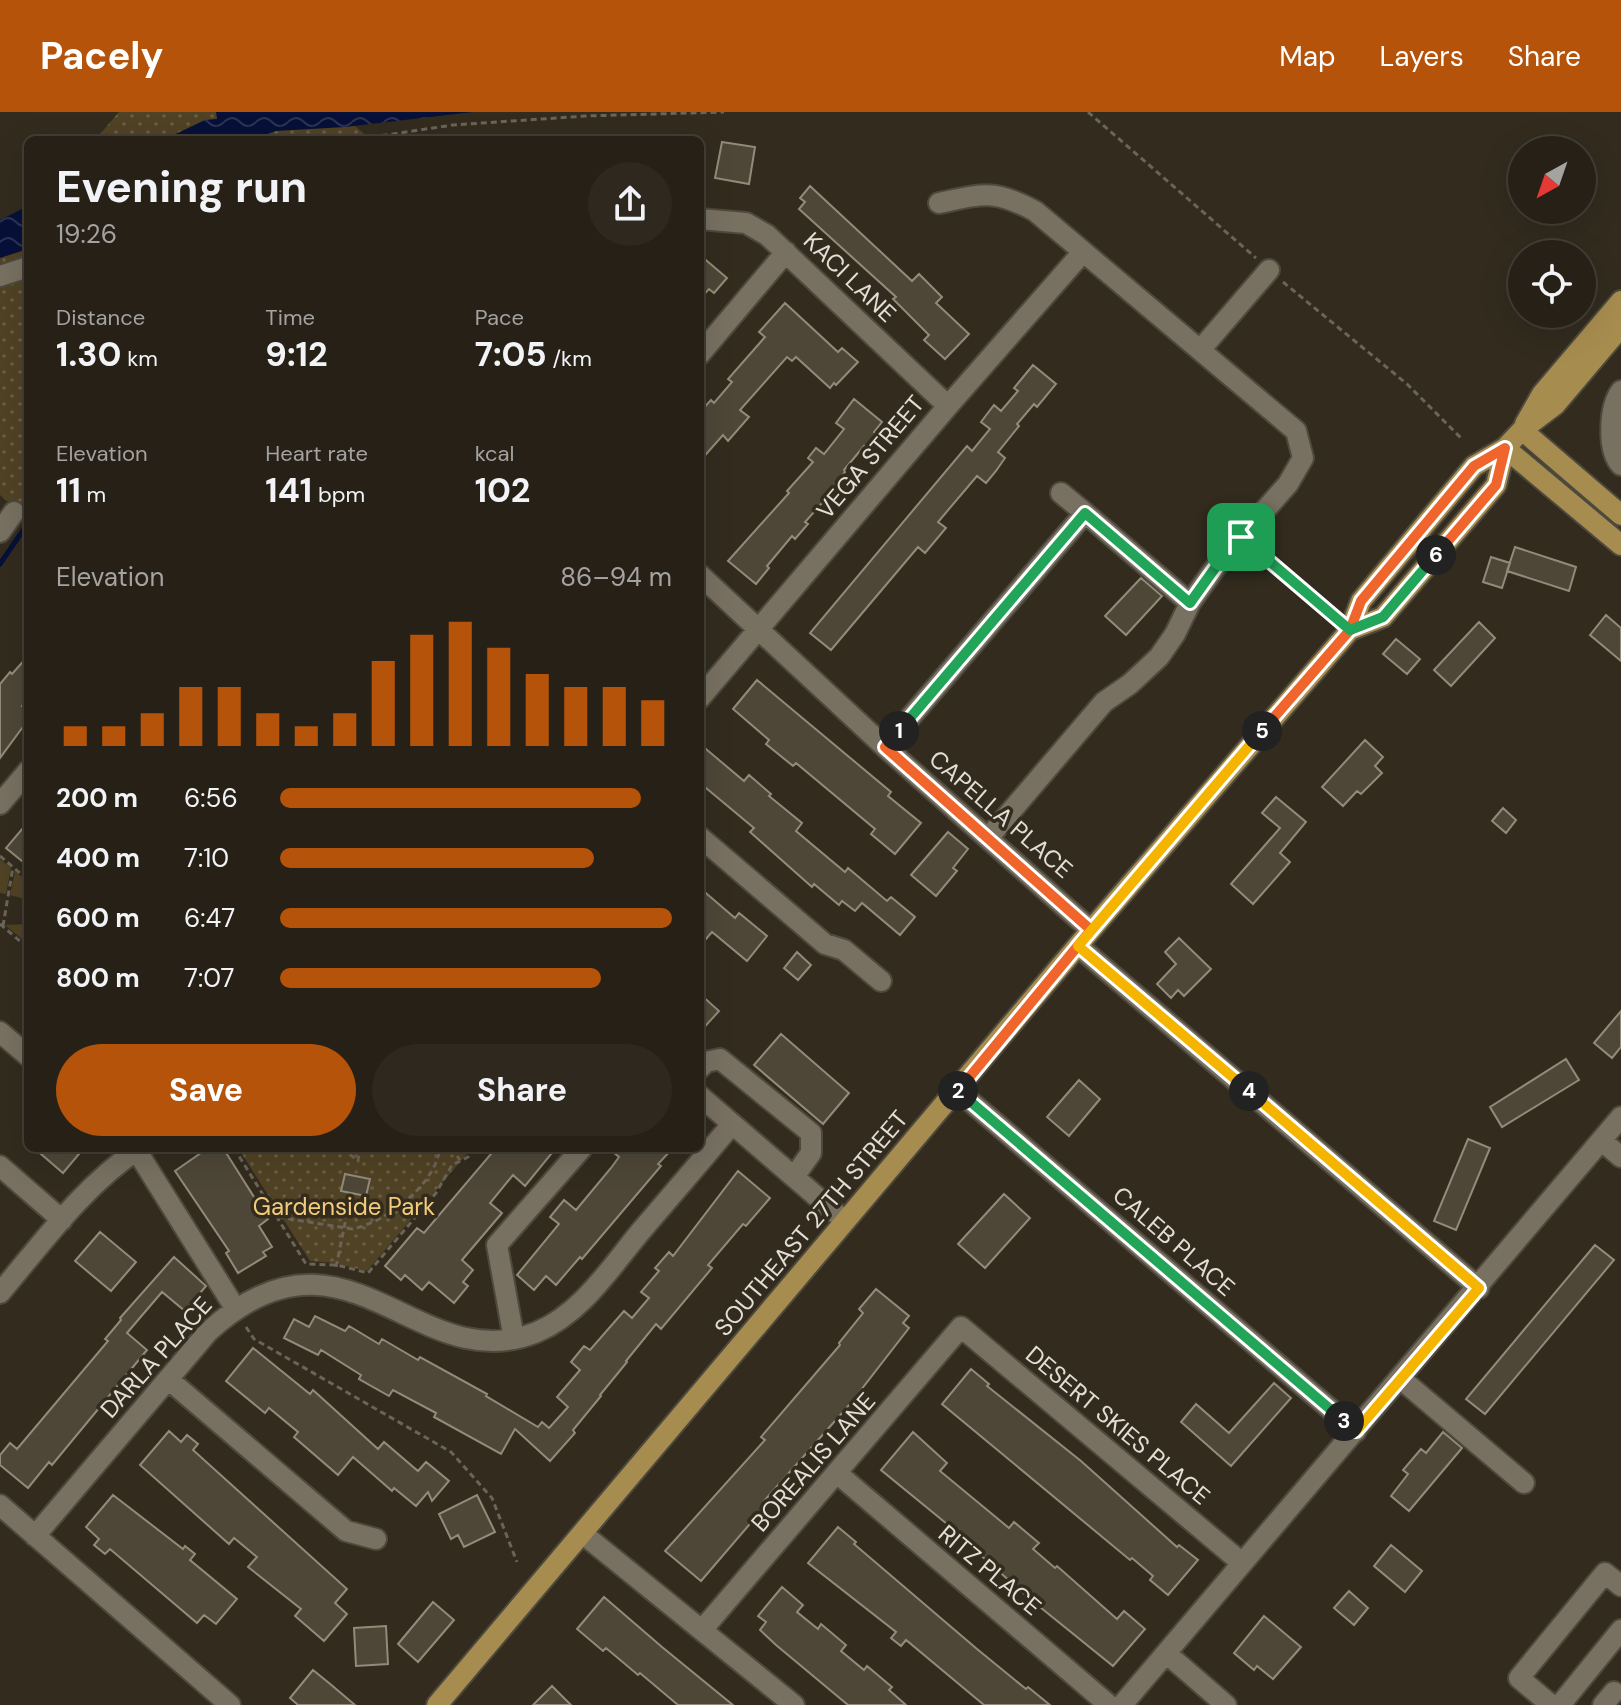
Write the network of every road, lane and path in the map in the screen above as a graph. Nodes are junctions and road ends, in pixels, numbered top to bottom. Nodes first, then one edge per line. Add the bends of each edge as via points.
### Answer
1 (724, 112) edge
2 (379, 136) edge
3 (939, 203) dead end
4 (704, 219) edge
5 (786, 252) junction
6 (1082, 253) junction
7 (24, 268) edge
8 (1269, 270) dead end
9 (0, 276) edge
10 (1621, 301) edge
11 (1621, 327) edge
12 (704, 349) edge
13 (1201, 349) junction
14 (1621, 391) edge
15 (948, 406) junction
16 (1522, 430) junction
17 (1505, 448) junction
18 (1621, 465) edge
19 (1061, 493) dead end
20 (14, 512) dead end
21 (1085, 513) junction
22 (1621, 515) edge
23 (0, 532) edge
24 (1241, 537) junction
25 (1621, 545) edge
26 (704, 579) edge
27 (1190, 603) junction
28 (759, 627) junction
29 (1350, 630) junction
30 (704, 693) edge
31 (885, 747) junction
32 (24, 777) edge
33 (0, 804) edge
34 (989, 837) junction
35 (704, 840) edge
36 (0, 856) edge
37 (13, 867) junction
38 (24, 877) edge
39 (1, 925) edge
40 (1085, 938) junction
41 (24, 945) edge
42 (881, 981) dead end
43 (0, 1032) edge
44 (24, 1053) edge
45 (704, 1064) edge
46 (958, 1091) junction
47 (704, 1100) edge
48 (1621, 1117) edge
49 (732, 1124) junction
50 (1602, 1141) junction
51 (133, 1152) edge
52 (139, 1152) edge
53 (237, 1152) edge
54 (347, 1152) edge
55 (359, 1152) edge
56 (440, 1152) edge
57 (454, 1152) edge
58 (472, 1152) edge
59 (578, 1152) edge
60 (1621, 1157) edge
61 (460, 1160) junction
62 (0, 1166) edge
63 (794, 1177) junction
64 (350, 1199) dead end
65 (278, 1217) junction
66 (62, 1220) junction
67 (845, 1221) junction
68 (345, 1227) junction
69 (337, 1265) junction
70 (335, 1287) junction
71 (1479, 1288) junction
72 (0, 1293) edge
73 (235, 1308) junction
74 (961, 1327) joint
75 (514, 1339) junction
76 (168, 1379) junction
77 (1401, 1379) junction
78 (1356, 1431) junction
79 (838, 1474) junction
80 (1524, 1483) dead end
81 (0, 1505) edge
82 (583, 1534) junction
83 (35, 1536) junction
84 (376, 1539) dead end
85 (517, 1562) dead end
86 (1242, 1563) junction
87 (1621, 1586) edge
88 (702, 1630) junction
89 (1618, 1640) edge
90 (1166, 1653) junction
91 (230, 1705) edge
92 (437, 1705) edge
93 (794, 1705) edge
94 (1109, 1705) edge
95 (1122, 1705) edge
96 (1226, 1705) edge
97 (1551, 1705) edge
98 (1560, 1705) edge

1 - 2 path via 453,125
3 - 6 street via 1007,196 1035,211
4 - 5 street, KACI LANE via 746,223
5 - 12 street
5 - 15 street, KACI LANE
6 - 13 street
6 - 15 street, VEGA STREET
7 - 9 street
8 - 13 street
10 - 16 main road, SOUTHEAST 27TH STREET via 1542,394
11 - 16 main road, SOUTHEAST 27TH STREET via 1555,405
13 - 24 street via 1296,431 1303,458 1288,484
14 - 18 street via 1613,426 1614,454
15 - 28 street, VEGA STREET
16 - 17 main road, SOUTHEAST 27TH STREET
16 - 22 main road
17 - 25 main road
17 - 29 main road, SOUTHEAST 27TH STREET via 1474,466 1361,601
17 - 29 main road, SOUTHEAST 27TH STREET via 1496,485 1383,617
19 - 21 street
20 - 23 street
21 - 27 street
21 - 31 street
24 - 27 street
24 - 29 path
26 - 28 street, CAPELLA PLACE
27 - 34 street via 1159,657 1104,702
28 - 30 street, VEGA STREET
28 - 31 street, CAPELLA PLACE
29 - 40 main road, SOUTHEAST 27TH STREET
31 - 34 street, CAPELLA PLACE
32 - 33 street
34 - 40 street, CAPELLA PLACE
35 - 42 street via 825,944 844,950
36 - 37 path
37 - 38 path
37 - 39 path
39 - 41 path
40 - 46 main road, SOUTHEAST 27TH STREET
40 - 71 street, CAPELLA PLACE
43 - 44 street
45 - 63 street via 720,1059 811,1133 811,1153
46 - 67 main road, SOUTHEAST 27TH STREET
46 - 78 street, CALEB PLACE
47 - 49 street
48 - 50 street
49 - 63 street
49 - 75 street, DARLA PLACE via 580,1303 538,1331
50 - 60 street
50 - 71 street
51 - 66 street
52 - 73 street
53 - 65 path
54 - 55 path via 358,1161
56 - 68 path via 429,1178 416,1192 364,1226
57 - 61 path
58 - 61 path
59 - 75 street via 497,1245
61 - 69 path via 368,1273
62 - 66 street
63 - 67 street
64 - 68 path
65 - 68 path
65 - 69 path via 306,1264
66 - 72 street
67 - 82 main road, SOUTHEAST 27TH STREET
68 - 69 path
69 - 70 path
70 - 73 street, DARLA PLACE via 288,1287
70 - 75 street, DARLA PLACE via 444,1331
71 - 77 street
73 - 76 street, DARLA PLACE
73 - 85 path via 254,1339 451,1452 492,1498
74 - 79 street, BOREALIS LANE
74 - 86 street, DESERT SKIES PLACE
76 - 83 street, DARLA PLACE
76 - 84 street via 346,1531
77 - 78 street
77 - 80 street
78 - 86 street
79 - 88 street, BOREALIS LANE
79 - 94 street, RITZ PLACE
81 - 83 street
82 - 88 street
82 - 92 main road, SOUTHEAST 27TH STREET
83 - 91 street
86 - 90 street
87 - 97 street via 1605,1573 1519,1678
88 - 93 street
89 - 98 street
90 - 95 street
90 - 96 street

